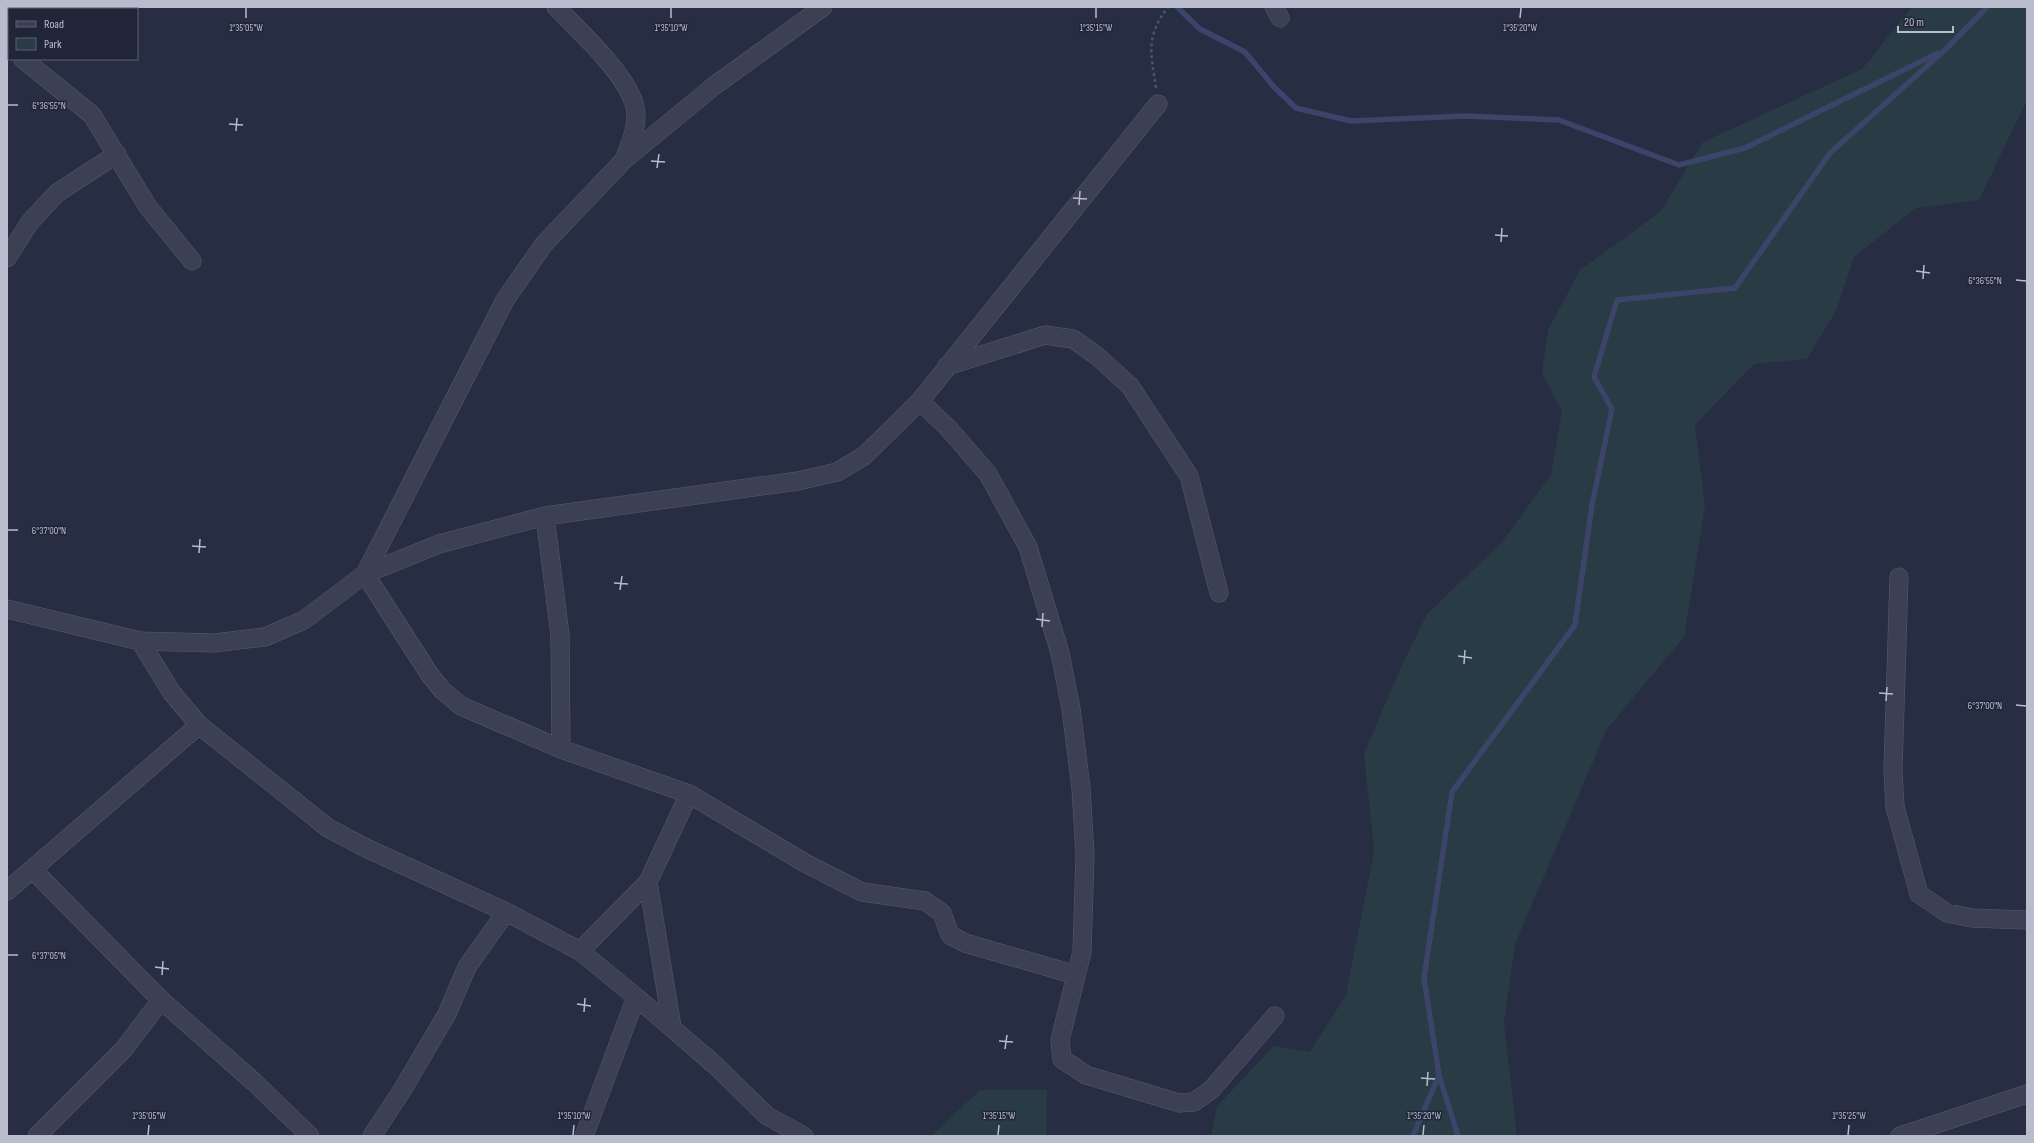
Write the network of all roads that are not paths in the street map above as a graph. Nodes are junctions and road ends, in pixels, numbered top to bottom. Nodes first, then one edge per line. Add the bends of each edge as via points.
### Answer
1 (556, 7) edge
2 (823, 7) edge
3 (24, 60) edge
4 (1158, 104) road end
5 (117, 154) junction
6 (624, 160) junction
7 (7, 258) edge
8 (192, 262) dead end
9 (947, 366) junction
10 (920, 401) junction
11 (545, 516) junction
12 (365, 574) junction
13 (1899, 577) dead end
14 (1219, 593) dead end
15 (7, 609) edge
16 (140, 641) junction
17 (199, 725) junction
18 (561, 749) junction
19 (689, 794) junction
20 (33, 870) junction
21 (648, 882) junction
22 (7, 891) edge
23 (506, 912) junction
24 (2027, 920) edge
25 (580, 951) junction
26 (1076, 975) junction
27 (636, 997) junction
28 (161, 1000) junction
29 (1275, 1016) dead end
30 (672, 1027) junction
31 (2027, 1094) edge
32 (37, 1136) edge
33 (310, 1136) edge
34 (372, 1136) edge
35 (584, 1136) edge
36 (804, 1136) edge
37 (1900, 1136) edge

1 - 6 street via 621,76 636,107 634,130
2 - 6 street via 714,86
3 - 5 street via 92,115
4 - 9 street
5 - 7 street via 57,193 30,222
5 - 8 street via 148,207
6 - 12 street via 544,244 505,300
9 - 10 street
9 - 14 street via 1044,335 1073,339 1097,356 1130,386 1188,476
10 - 11 street via 864,456 837,472 798,481
10 - 26 street via 949,429 988,474 1028,547 1060,653 1081,788 1085,856 1082,952
11 - 12 street via 439,544
11 - 18 street via 560,635
12 - 16 street via 304,620 265,637 214,642
12 - 18 street via 442,690 461,706
13 - 24 street via 1893,770 1895,807 1919,894 1947,913 1972,918
15 - 16 street
16 - 17 street via 172,693
17 - 20 street
17 - 23 street via 328,828
18 - 19 street
19 - 21 street
19 - 26 street via 805,863 862,892 925,901 942,913 950,935 965,943
20 - 22 street
20 - 28 street
21 - 25 street
21 - 30 street
23 - 25 street
23 - 34 street via 467,967 447,1014
25 - 27 street
26 - 29 street via 1060,1040 1062,1059 1086,1075 1179,1103 1194,1102 1211,1090
27 - 30 street
27 - 35 street
28 - 32 street via 124,1049
28 - 33 street via 254,1082
30 - 36 street via 767,1116
31 - 37 street

